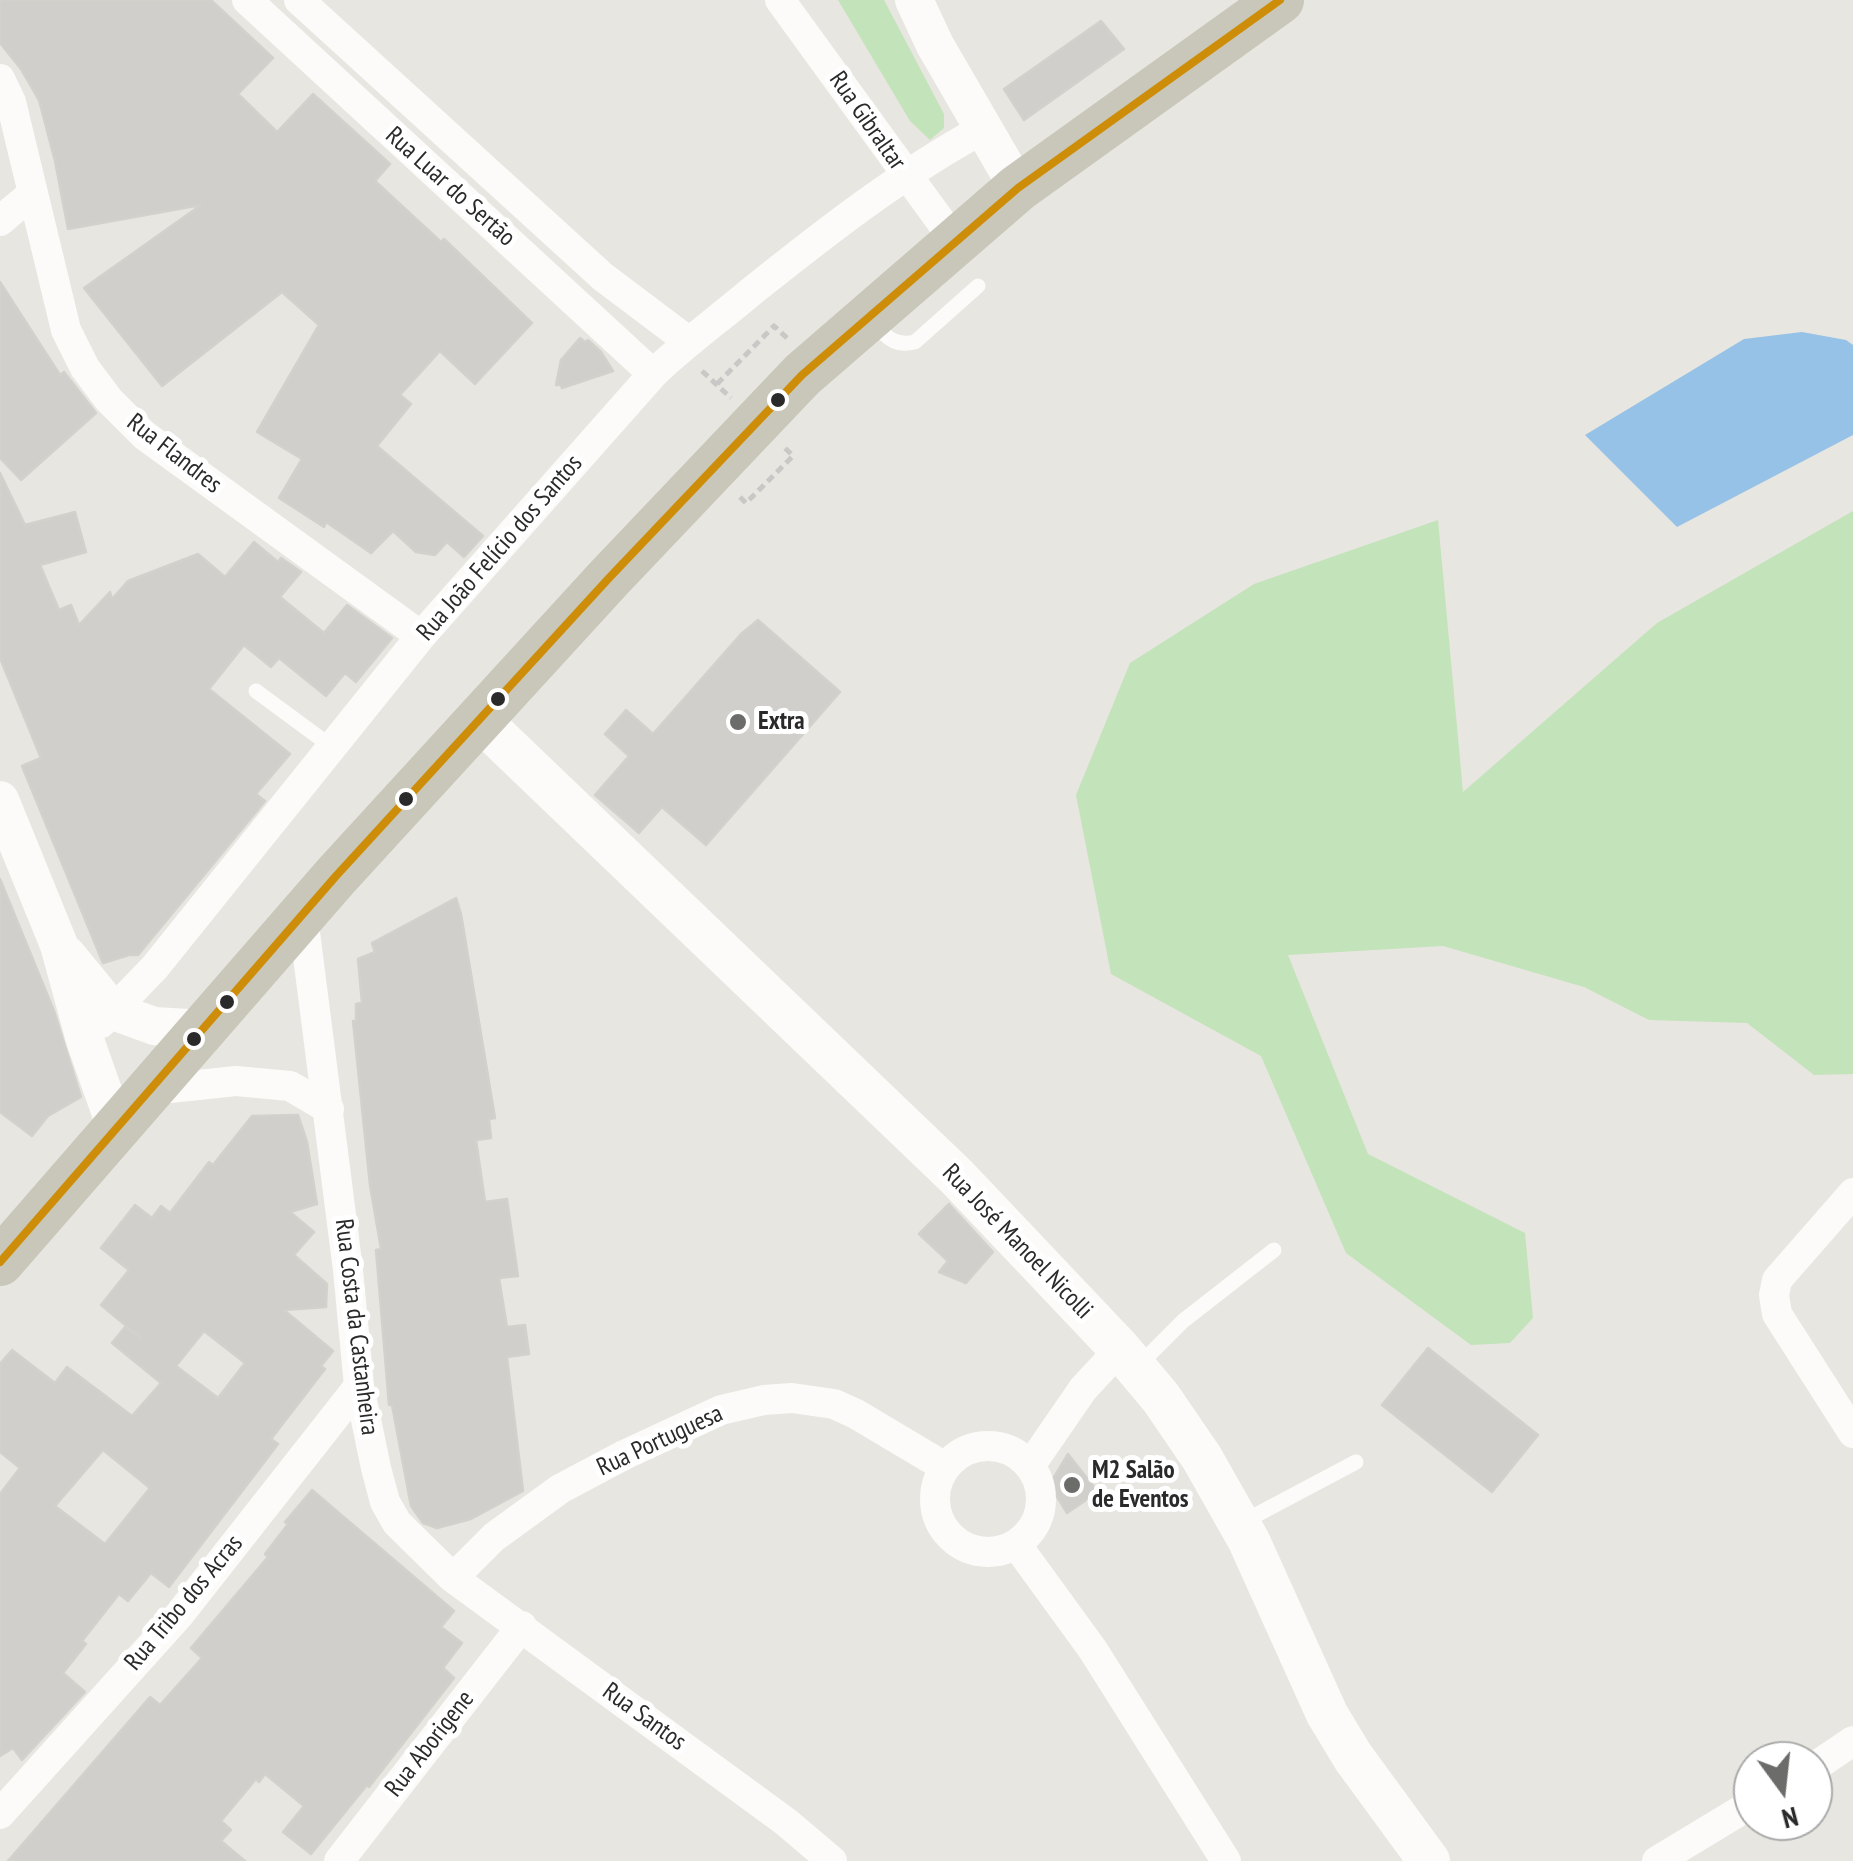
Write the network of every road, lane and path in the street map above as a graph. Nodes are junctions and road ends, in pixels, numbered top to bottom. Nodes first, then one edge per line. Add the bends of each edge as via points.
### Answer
1 (247, 0) edge
2 (299, 0) edge
3 (780, 0) edge
4 (914, 0) edge
5 (1280, 0) edge
6 (0, 79) edge
7 (984, 128) junction
8 (482, 168) junction
9 (905, 175) junction
10 (1018, 188) junction
11 (32, 194) junction
12 (461, 197) junction
13 (0, 222) edge
14 (955, 241) junction
15 (978, 286) dead end
16 (868, 317) junction
17 (774, 326) dead end
18 (688, 342) junction
19 (653, 374) junction
20 (716, 384) dead end
21 (793, 456) dead end
22 (746, 502) dead end
23 (421, 636) junction
24 (256, 691) dead end
25 (480, 720) junction
26 (332, 747) junction
27 (0, 800) edge
28 (303, 917) junction
29 (59, 945) junction
30 (113, 1011) junction
31 (205, 1029) junction
32 (85, 1040) junction
33 (151, 1090) junction
34 (329, 1108) junction
35 (116, 1128) junction
36 (1853, 1193) edge
37 (1274, 1250) dead end
38 (0, 1262) edge
39 (1128, 1359) junction
40 (359, 1386) junction
41 (1848, 1413) edge
42 (1356, 1462) dead end
43 (1030, 1466) junction
44 (945, 1468) junction
45 (1240, 1524) junction
46 (1016, 1544) junction
47 (453, 1578) junction
48 (522, 1626) junction
49 (0, 1814) edge
50 (1733, 1815) edge
51 (339, 1861) edge
52 (832, 1861) edge
53 (1226, 1861) edge
54 (1429, 1861) edge
55 (1656, 1861) edge

1 - 12 street, Rua Luar do Sertão
2 - 8 street, Rua Luar do Sertão
3 - 9 street, Rua Gibraltar
4 - 7 street
5 - 10 main road
6 - 11 street, Rua Flandres
7 - 9 street, Rua João Felício dos Santos
7 - 10 street
8 - 12 street
8 - 18 street, Rua Luar do Sertão via 602,277
9 - 14 street, Rua Gibraltar
9 - 18 street, Rua João Felício dos Santos
10 - 14 main road
11 - 13 street
11 - 23 street, Rua Flandres via 66,330 109,400 144,435
12 - 19 street, Rua Luar do Sertão
14 - 16 main road
15 - 16 lane via 915,342 892,342
16 - 25 main road via 792,385
17 - 20 path
18 - 19 street, Rua João Felício dos Santos
19 - 23 street, Rua João Felício dos Santos
21 - 22 path
23 - 26 street, Rua João Felício dos Santos
24 - 26 lane
25 - 28 main road
25 - 39 main road, Rua José Manoel Nicolli via 957,1177
26 - 30 street, Rua João Felício dos Santos
27 - 29 street
28 - 31 main road
28 - 34 street, Rua Costa da Castanheira
29 - 30 street
29 - 32 street
30 - 31 street via 154,1026
30 - 32 street, Rua João Felício dos Santos
31 - 33 main road
32 - 35 street
33 - 34 street via 272,1084 290,1086
33 - 35 main road
34 - 40 street, Rua Costa da Castanheira
35 - 38 main road
36 - 41 street via 1777,1280 1774,1295 1777,1314
37 - 39 lane
39 - 43 street via 1083,1389
39 - 45 main road, Rua José Manoel Nicolli via 1202,1458
40 - 47 street, Rua Costa da Castanheira via 386,1502 397,1523
40 - 49 street, Rua Tribo dos Acras via 178,1615
42 - 45 lane
43 - 44 street via 1018,1454 987,1445 956,1456
43 - 46 street via 1038,1481 1038,1517
44 - 46 street via 934,1498 943,1529 968,1549 1000,1551
44 - 47 street, Rua Portuguesa via 834,1404 764,1400 721,1410 560,1489 494,1537
45 - 54 main road, Rua José Manoel Nicolli via 1327,1714
46 - 53 street via 1094,1650
47 - 48 street, Rua Santos
48 - 51 street, Rua Aborigene
48 - 52 street, Rua Santos
50 - 55 street

